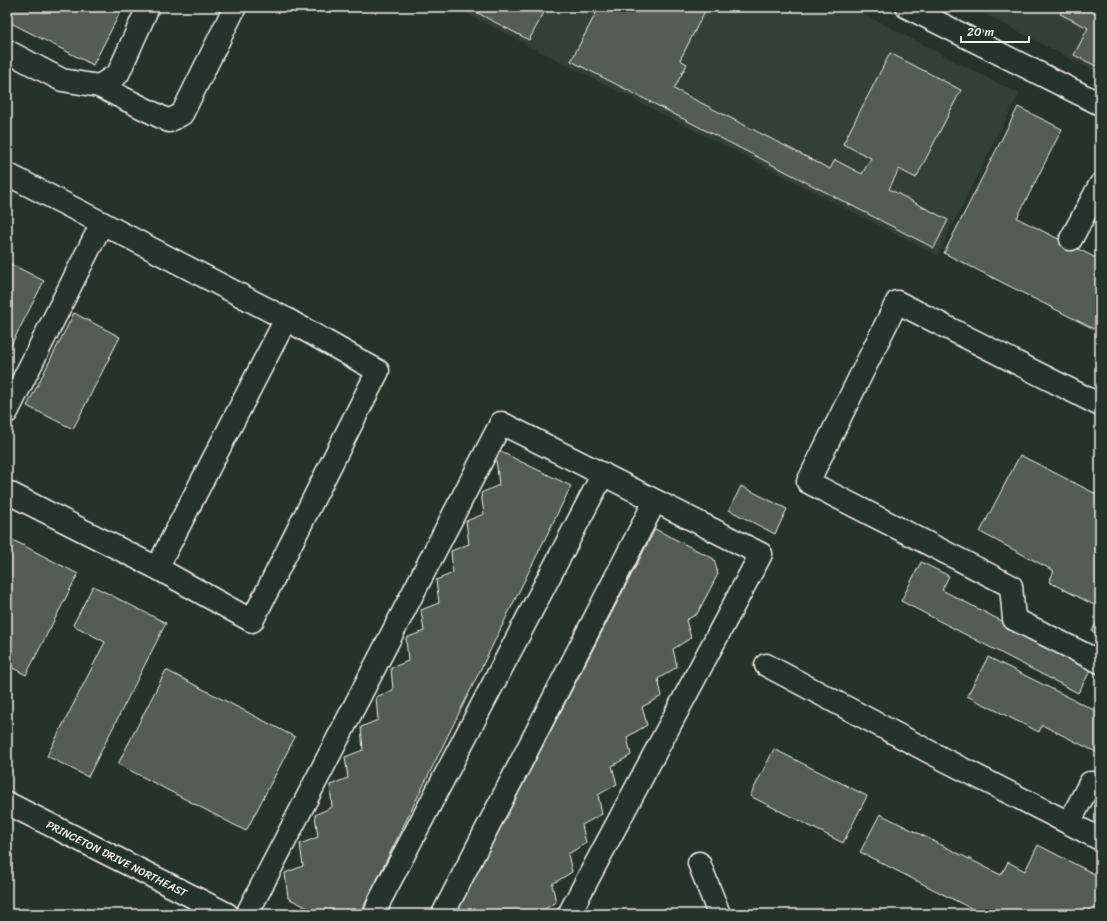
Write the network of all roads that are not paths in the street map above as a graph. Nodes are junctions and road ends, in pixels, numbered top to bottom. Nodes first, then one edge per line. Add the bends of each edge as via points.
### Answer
1 (148, 7) edge
2 (235, 7) edge
3 (907, 7) edge
4 (7, 51) edge
5 (99, 86) junction
6 (1100, 104) edge
7 (7, 174) edge
8 (1100, 185) edge
9 (102, 223) junction
10 (1071, 239) dead end
11 (286, 319) junction
12 (1100, 405) edge
13 (7, 412) edge
14 (603, 474) junction
15 (7, 492) edge
16 (656, 501) junction
17 (157, 568) junction
18 (1100, 662) edge
19 (766, 665) dead end
20 (1100, 783) edge
21 (7, 803) edge
22 (1069, 823) junction
23 (1100, 838) edge
24 (699, 864) dead end
25 (227, 914) edge
26 (246, 914) edge
27 (375, 914) edge
28 (443, 914) edge
29 (569, 914) edge
30 (719, 914) edge

1 - 5 street via 118,74
2 - 5 street via 182,114 169,121
3 - 6 street
4 - 5 street via 62,80
7 - 9 street
8 - 10 street
9 - 11 street
9 - 13 street
11 - 17 street
11 - 17 street via 378,371 252,621
12 - 18 street via 897,302 808,482 1011,586 1014,618
14 - 16 street
14 - 26 street via 501,423
14 - 27 street via 380,900
15 - 17 street
16 - 28 street
16 - 29 street via 761,554
19 - 22 street
20 - 22 street via 1090,783
21 - 25 street, PRINCETON DRIVE NORTHEAST
22 - 23 street
24 - 30 street

